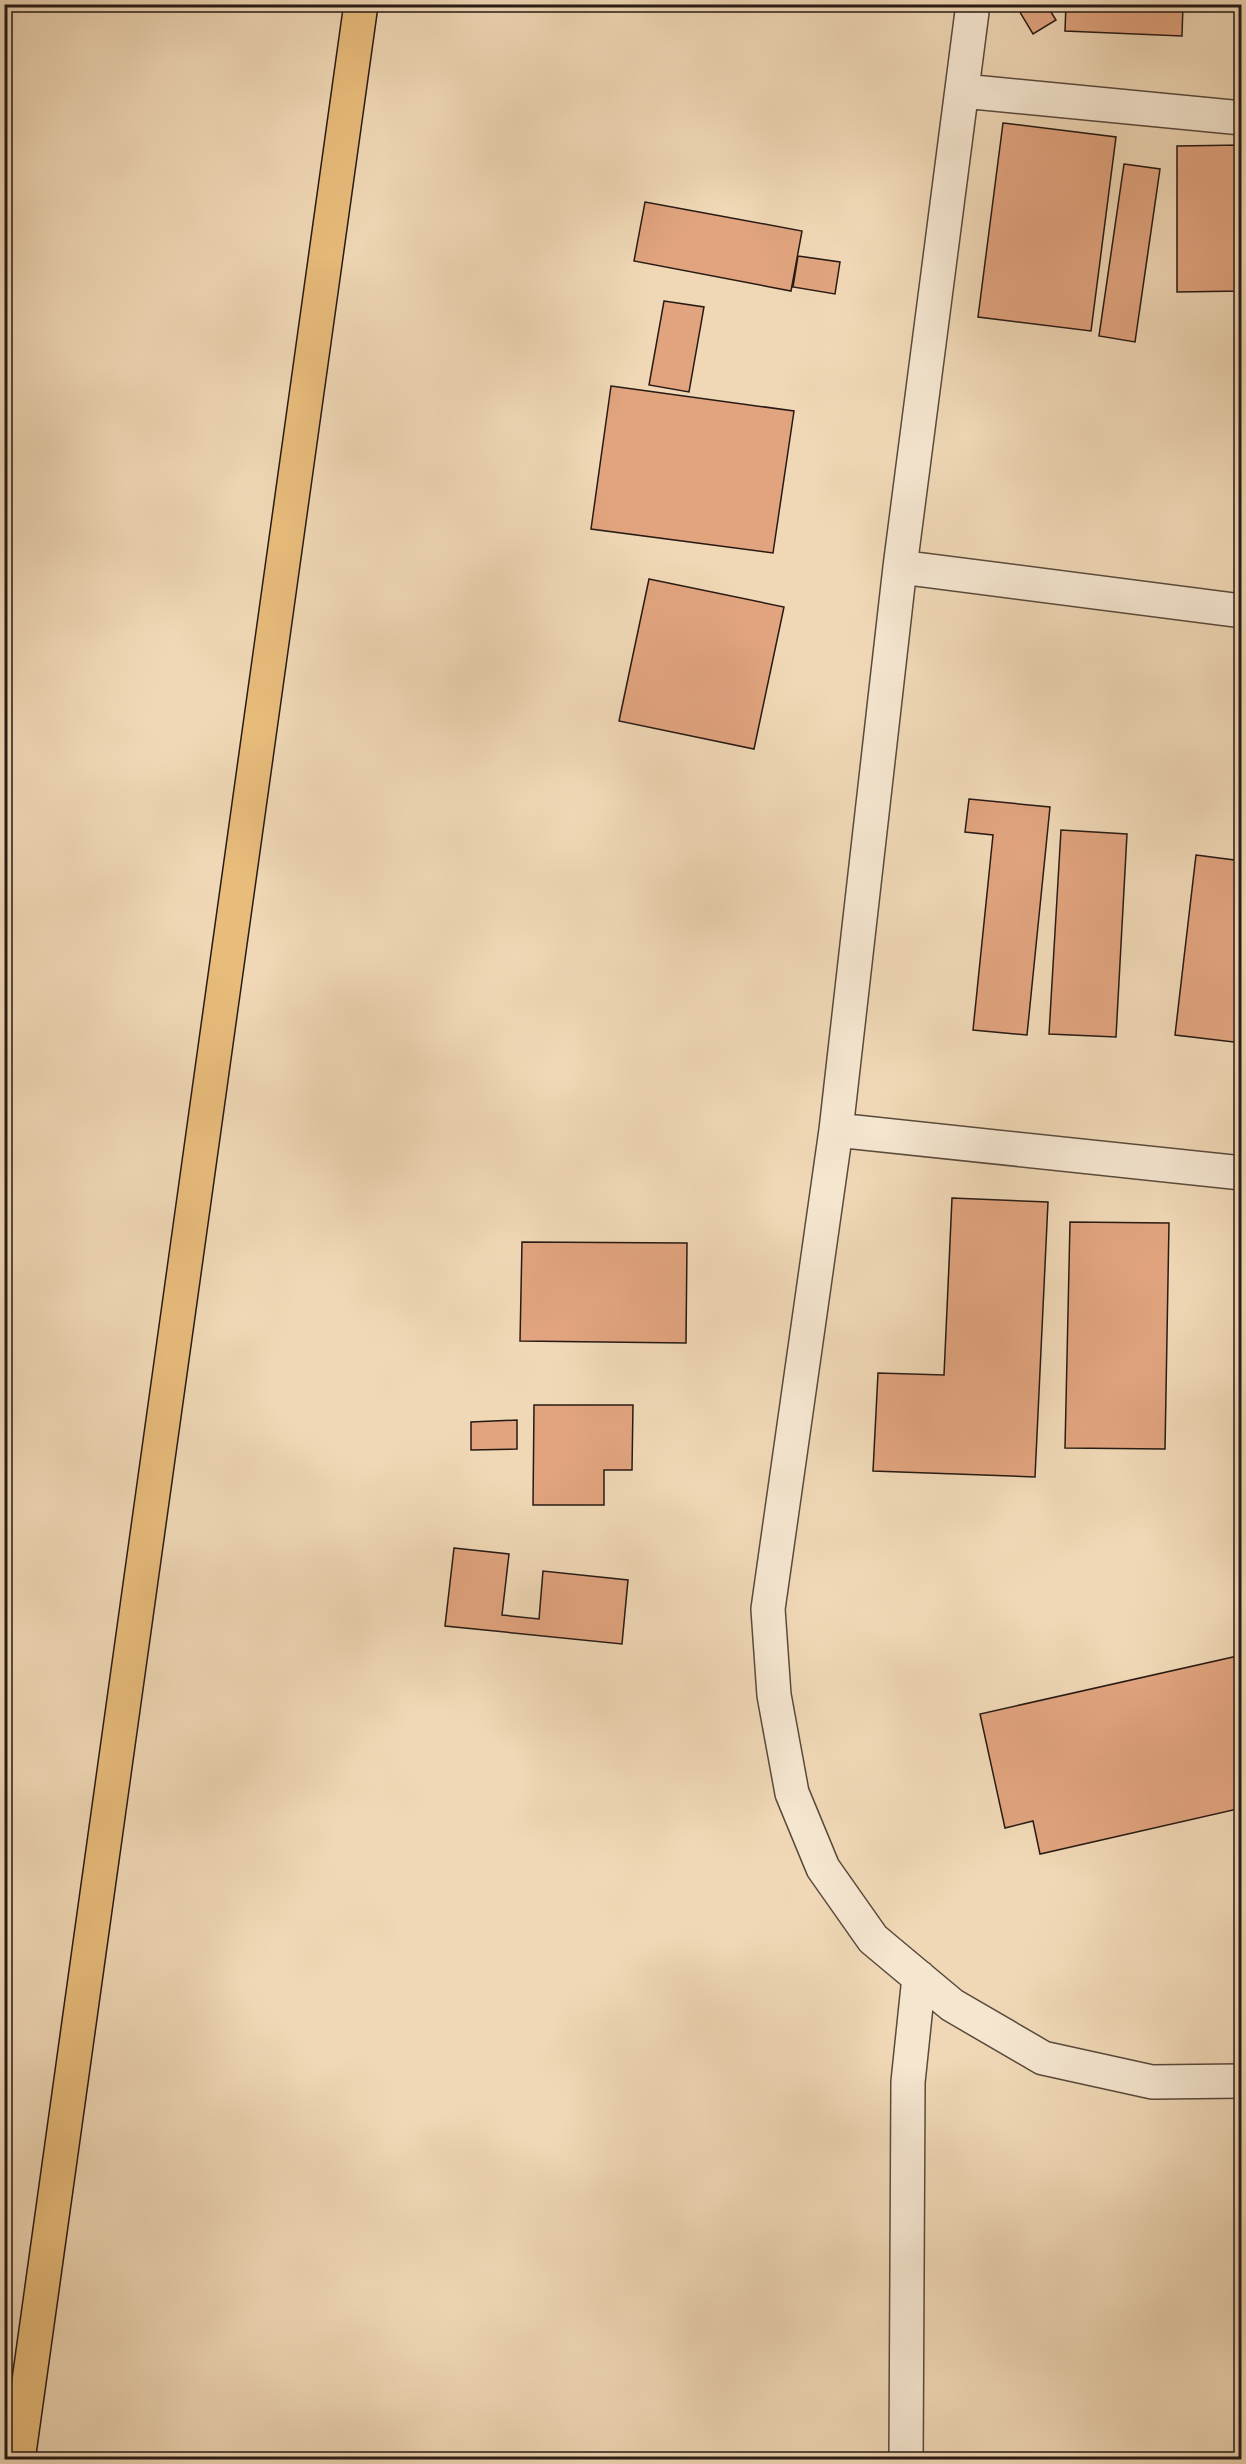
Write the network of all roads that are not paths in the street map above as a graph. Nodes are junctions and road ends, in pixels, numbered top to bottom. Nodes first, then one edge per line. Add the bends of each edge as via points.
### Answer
1 (361, 4) edge
2 (973, 4) edge
3 (963, 91) junction
4 (1242, 118) edge
5 (900, 567) junction
6 (1242, 611) edge
7 (836, 1130) junction
8 (1242, 1173) edge
9 (919, 1977) junction
10 (1242, 2081) edge
11 (18, 2460) edge
12 (906, 2460) edge

1 - 11 main road
2 - 3 street
3 - 4 street
3 - 5 street
5 - 6 street
5 - 7 street
7 - 8 street
7 - 9 street via 768,1609 774,1695 792,1792 823,1868 873,1939
9 - 10 street via 952,2005 1043,2058 1152,2082
9 - 12 street via 908,2082

